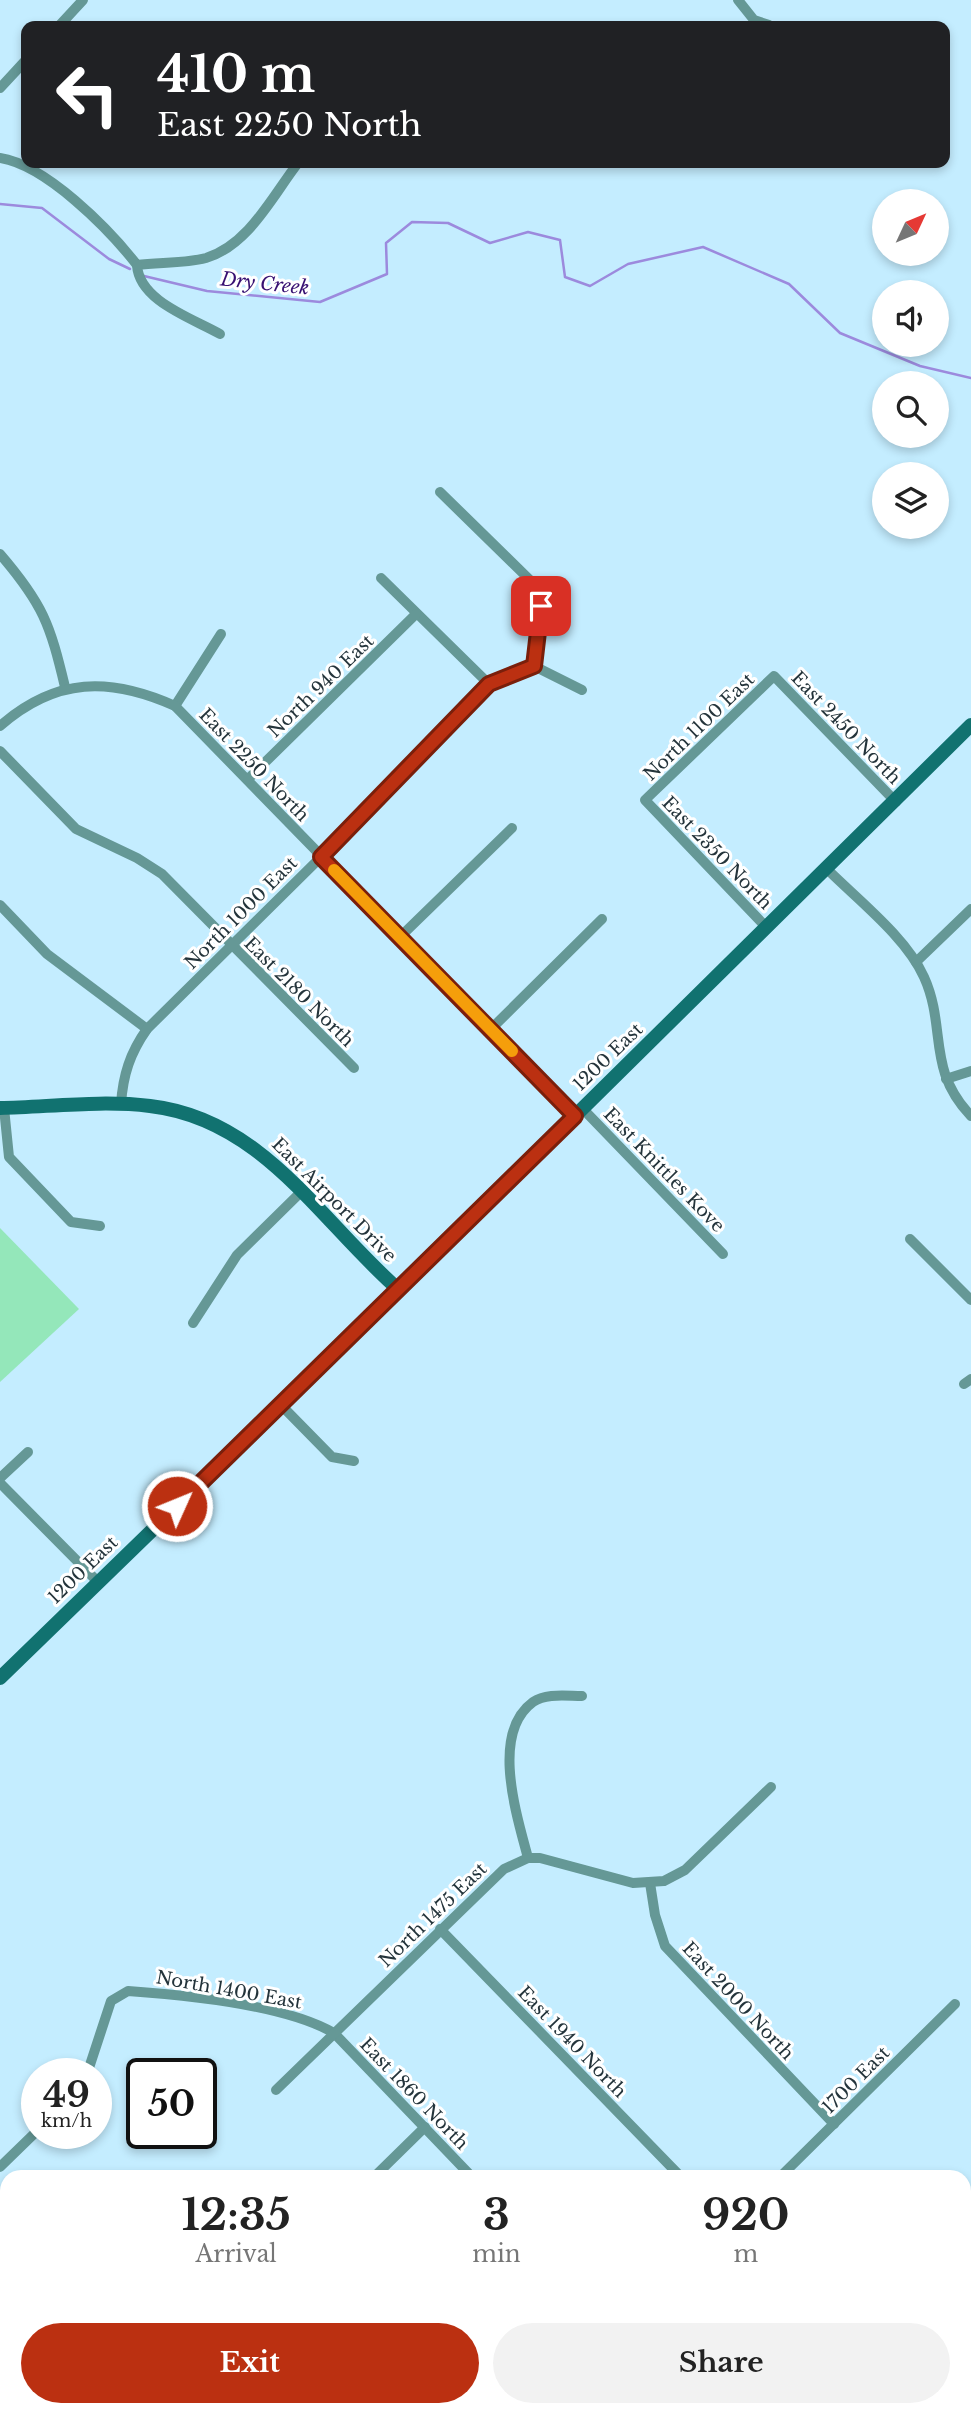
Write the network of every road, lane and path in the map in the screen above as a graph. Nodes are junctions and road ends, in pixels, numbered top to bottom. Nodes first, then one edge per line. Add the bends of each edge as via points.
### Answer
1 (83, 0) edge
2 (738, 0) edge
3 (63, 21) edge
4 (757, 21) edge
5 (21, 65) edge
6 (0, 88) edge
7 (0, 158) edge
8 (21, 167) edge
9 (23, 168) edge
10 (295, 168) edge
11 (137, 265) junction
12 (220, 334) dead end
13 (440, 492) dead end
14 (0, 554) edge
15 (381, 578) dead end
16 (416, 614) junction
17 (221, 634) dead end
18 (534, 666) junction
19 (774, 676) joint
20 (489, 684) junction
21 (65, 687) junction
22 (582, 690) dead end
23 (175, 706) junction
24 (971, 725) edge
25 (0, 726) edge
26 (0, 751) edge
27 (248, 779) junction
28 (645, 800) joint
29 (896, 802) junction
30 (512, 828) dead end
31 (321, 857) junction
32 (827, 869) junction
33 (0, 905) edge
34 (971, 909) edge
35 (602, 919) dead end
36 (767, 928) junction
37 (400, 937) junction
38 (231, 945) junction
39 (916, 962) junction
40 (147, 1029) junction
41 (491, 1029) junction
42 (354, 1068) dead end
43 (971, 1071) edge
44 (946, 1079) junction
45 (121, 1104) junction
46 (2, 1108) edge
47 (579, 1112) junction
48 (971, 1116) edge
49 (302, 1191) junction
50 (100, 1226) dead end
51 (910, 1239) dead end
52 (723, 1254) dead end
53 (399, 1290) junction
54 (971, 1300) edge
55 (193, 1324) dead end
56 (281, 1405) junction
57 (28, 1452) dead end
58 (354, 1461) dead end
59 (0, 1480) edge
60 (99, 1583) junction
61 (0, 1678) edge
62 (582, 1696) dead end
63 (771, 1787) dead end
64 (528, 1858) junction
65 (650, 1883) junction
66 (440, 1929) junction
67 (955, 2004) dead end
68 (334, 2033) junction
69 (92, 2058) edge
70 (276, 2090) dead end
71 (834, 2124) junction
72 (425, 2127) junction
73 (21, 2147) edge
74 (0, 2167) edge
75 (381, 2170) edge
76 (465, 2170) edge
77 (674, 2170) edge
78 (787, 2170) edge

1 - 3 street
2 - 4 street
5 - 6 street
7 - 8 street
9 - 11 street via 73,200
10 - 11 street via 266,210 229,245 208,257
11 - 12 street via 141,284 150,294
13 - 18 street via 534,584 541,606
14 - 21 street via 30,588 50,626
15 - 16 street
16 - 20 street
16 - 27 street, North 940 East
17 - 23 street
18 - 20 street, North 1000 East
18 - 22 street
19 - 28 street, North 1100 East
19 - 29 street, East 2450 North
20 - 31 street, North 1000 East
21 - 23 street via 145,693
21 - 25 street via 21,708
23 - 27 street, East 2250 North
24 - 29 main road, 1200 East
26 - 38 street, East 2180 North via 76,829 148,864
27 - 31 street, East 2250 North
28 - 36 street, East 2350 North
29 - 32 main road, 1200 East
30 - 37 street
31 - 37 street, East 2250 North
31 - 38 street, North 1000 East
32 - 36 main road, 1200 East
32 - 39 street
33 - 40 street via 47,954
34 - 39 street
35 - 41 street
36 - 47 main road, 1200 East
37 - 41 street, East 2250 North
38 - 40 street, North 1000 East
38 - 42 street, East 2180 North
39 - 44 street via 933,1004
40 - 45 street, North 1000 East via 126,1068
41 - 47 street, East 2250 North
43 - 44 street
44 - 48 street via 957,1102
45 - 46 main road, East Airport Drive
45 - 49 main road, East Airport Drive via 166,1108 219,1126 260,1150
46 - 50 street via 9,1157 71,1222
47 - 52 street, East Knittles Kove
47 - 53 main road, 1200 East
49 - 53 main road, East Airport Drive
49 - 55 street via 237,1255
51 - 54 street
53 - 56 main road, 1200 East
56 - 58 street via 332,1457
56 - 60 main road, 1200 East
57 - 59 street
59 - 60 street
60 - 61 main road, 1200 East
62 - 64 street via 548,1696 533,1702 509,1743 508,1763
63 - 65 street via 685,1870
64 - 65 street
64 - 66 street, North 1475 East via 504,1869
65 - 71 street, East 2000 North via 665,1946
66 - 68 street, North 1475 East
66 - 77 street, East 1940 North
67 - 71 street, 1700 East
68 - 69 street, North 1400 East via 313,2021 261,2009 128,1990 111,2001
68 - 70 street, North 1475 East
68 - 72 street, East 1860 North
71 - 78 street, 1700 East
72 - 75 street
72 - 76 street, East 1860 North
73 - 74 street

